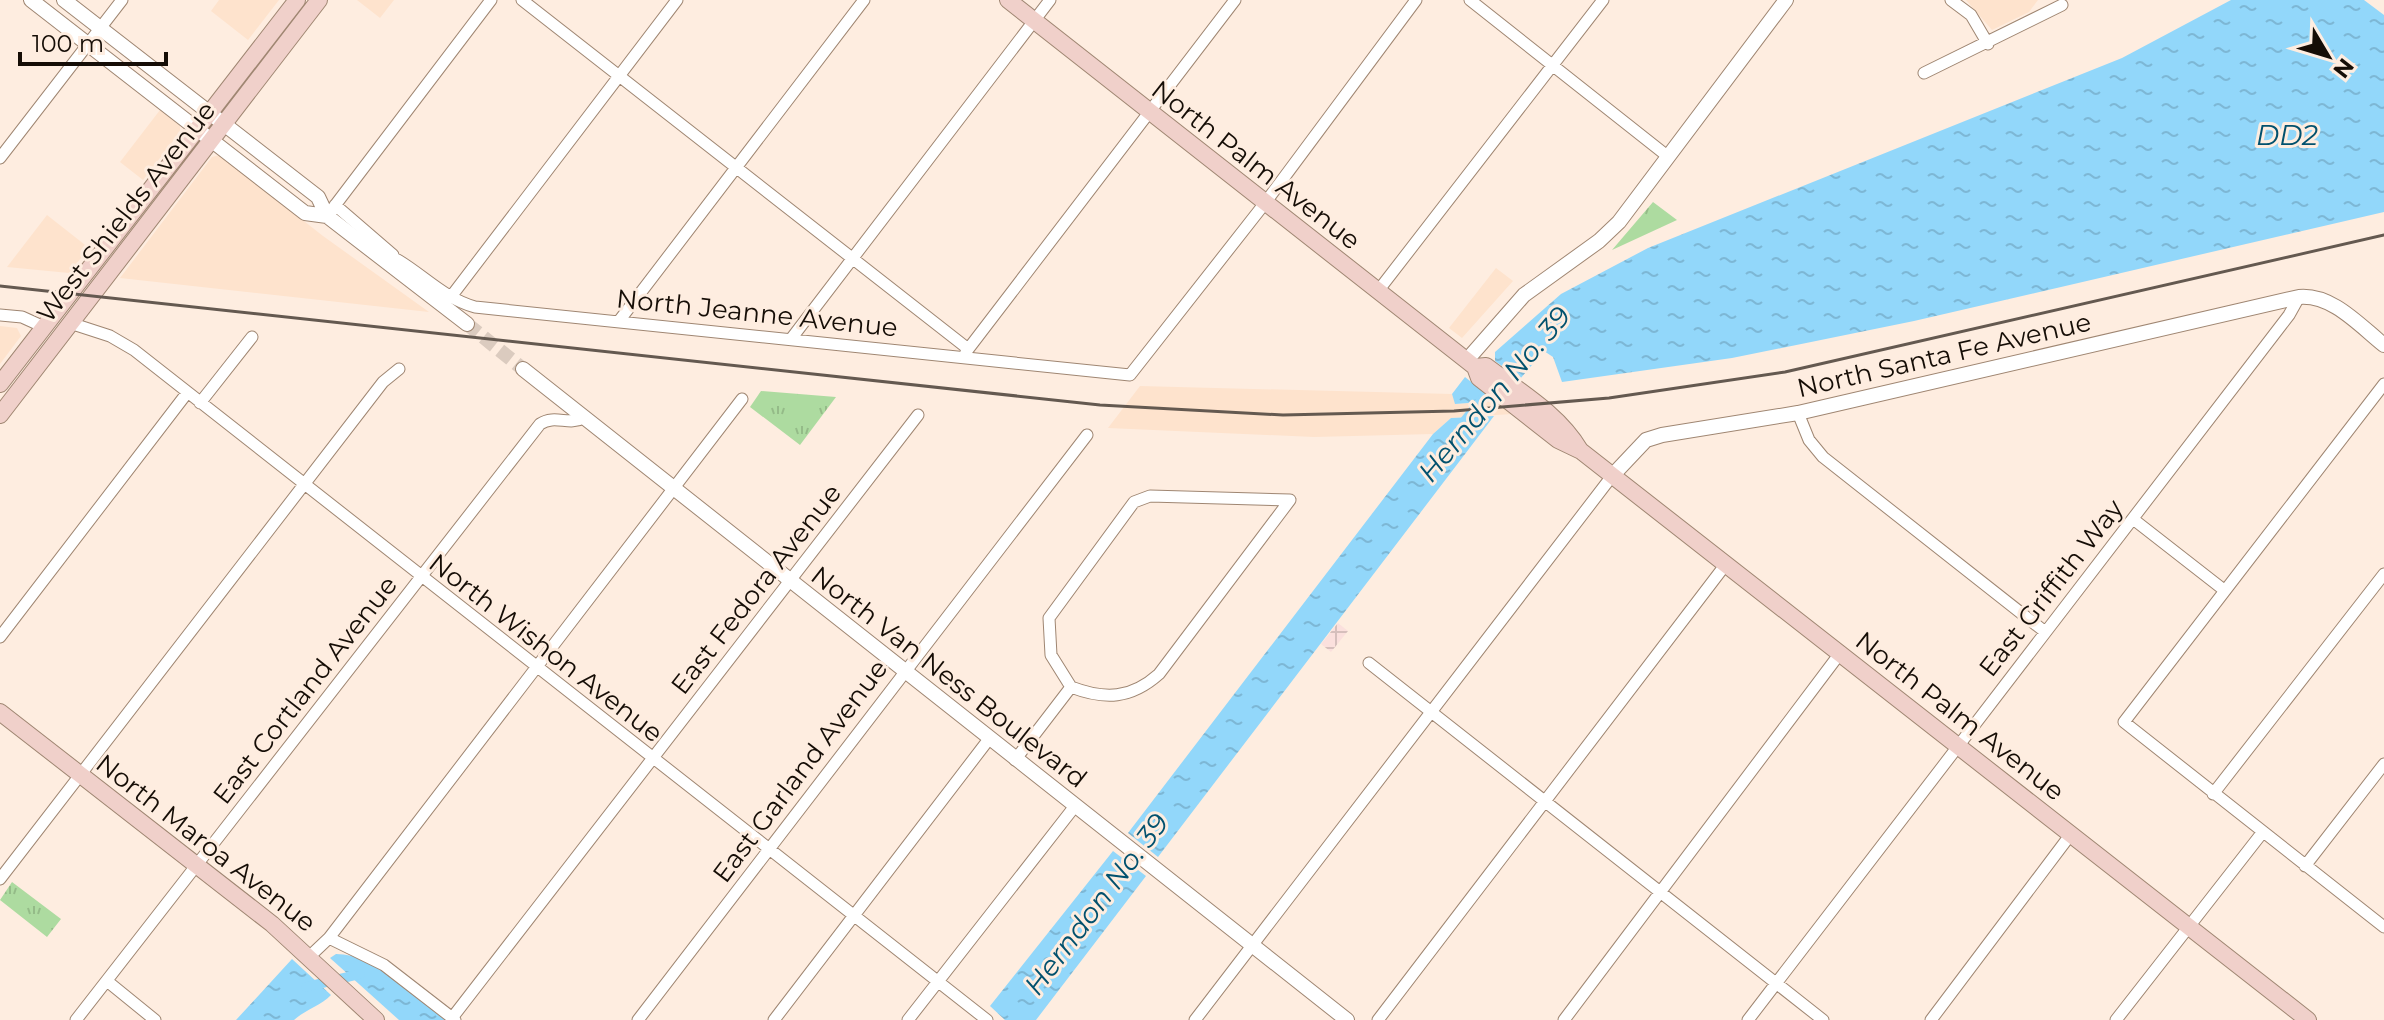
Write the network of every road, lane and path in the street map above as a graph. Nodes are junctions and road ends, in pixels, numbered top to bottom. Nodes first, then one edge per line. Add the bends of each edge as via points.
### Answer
1 (31, 0) edge
2 (64, 0) edge
3 (122, 0) edge
4 (297, 0) edge
5 (319, 0) edge
6 (491, 0) edge
7 (522, 0) edge
8 (677, 0) edge
9 (864, 0) edge
10 (1008, 0) edge
11 (1050, 0) edge
12 (1235, 0) edge
13 (1416, 0) edge
14 (1470, 0) edge
15 (1603, 0) edge
16 (1786, 0) edge
17 (1951, 0) edge
18 (2062, 5) dead end
19 (1035, 21) junction
20 (100, 29) junction
21 (1988, 44) junction
22 (87, 45) junction
23 (1553, 65) junction
24 (1924, 73) dead end
25 (619, 75) junction
26 (1150, 112) junction
27 (209, 113) junction
28 (223, 125) junction
29 (196, 130) junction
30 (210, 141) junction
31 (1666, 155) junction
32 (0, 158) edge
33 (737, 166) junction
34 (1265, 203) junction
35 (331, 211) junction
36 (366, 247) junction
37 (393, 255) junction
38 (853, 257) junction
39 (1378, 291) junction
40 (2299, 297) junction
41 (450, 298) junction
42 (0, 315) edge
43 (619, 321) junction
44 (70, 323) junction
45 (467, 324) tunnel mouth
46 (44, 327) junction
47 (252, 337) dead end
48 (791, 339) junction
49 (2384, 345) edge
50 (966, 353) junction
51 (1477, 368) junction
52 (399, 369) dead end
53 (523, 369) tunnel mouth
54 (0, 384) edge
55 (2384, 384) edge
56 (187, 393) junction
57 (742, 399) dead end
58 (200, 403) junction
59 (1798, 413) junction
60 (0, 415) edge
61 (918, 415) dead end
62 (583, 418) junction
63 (1087, 435) dead end
64 (1612, 476) junction
65 (303, 485) junction
66 (673, 490) junction
67 (2133, 519) junction
68 (1726, 564) junction
69 (2384, 574) edge
70 (420, 577) junction
71 (790, 582) junction
72 (2224, 590) junction
73 (2044, 631) junction
74 (0, 637) edge
75 (1841, 652) junction
76 (1369, 663) dead end
77 (537, 668) junction
78 (904, 671) junction
79 (1071, 687) junction
80 (1431, 710) junction
81 (0, 712) edge
82 (989, 739) junction
83 (1959, 744) junction
84 (652, 760) junction
85 (1015, 760) junction
86 (2384, 764) edge
87 (80, 774) junction
88 (2213, 794) junction
89 (1546, 801) junction
90 (1075, 806) junction
91 (2262, 833) junction
92 (2071, 834) junction
93 (767, 850) junction
94 (197, 865) junction
95 (2305, 866) junction
96 (0, 879) edge
97 (1661, 893) junction
98 (853, 917) junction
99 (2187, 927) junction
100 (2384, 927) edge
101 (329, 938) junction
102 (1252, 945) junction
103 (310, 956) junction
104 (107, 981) junction
105 (937, 982) junction
106 (1776, 983) junction
107 (454, 1019) edge
108 (2305, 1019) edge
109 (76, 1020) edge
110 (155, 1020) edge
111 (376, 1020) edge
112 (638, 1020) edge
113 (774, 1020) edge
114 (908, 1020) edge
115 (987, 1020) edge
116 (1195, 1020) edge
117 (1347, 1020) edge
118 (1378, 1020) edge
119 (1564, 1020) edge
120 (1748, 1020) edge
121 (1823, 1020) edge
122 (1931, 1020) edge
123 (2116, 1020) edge

1 - 22 street
2 - 20 street
3 - 20 street
4 - 27 main road, West Shields Avenue
5 - 28 main road, West Shields Avenue
6 - 35 street
7 - 25 street
8 - 25 street
9 - 33 street
10 - 19 main road, North Palm Avenue
11 - 19 street
12 - 26 street
13 - 34 street
14 - 23 street
15 - 23 street
16 - 31 street
17 - 21 street via 1971,15
18 - 21 street
19 - 26 main road, North Palm Avenue
19 - 38 street
20 - 22 street
20 - 27 street
21 - 24 street
22 - 29 street
22 - 32 street
23 - 31 street
23 - 39 street
25 - 33 street
25 - 41 street
26 - 34 main road, North Palm Avenue
26 - 50 street
27 - 28 street
27 - 29 main road, West Shields Avenue
28 - 30 main road, West Shields Avenue
28 - 35 street
29 - 30 street
29 - 46 main road, West Shields Avenue
30 - 35 street via 305,213
30 - 44 main road, West Shields Avenue
31 - 51 street via 1619,222 1524,295
33 - 38 street
33 - 43 street
34 - 39 main road, North Palm Avenue
34 - 50 street, North Jeanne Avenue via 1130,375
35 - 36 street
35 - 37 street, North Jeanne Avenue
36 - 37 street, North Jeanne Avenue
36 - 45 street
37 - 41 street, North Jeanne Avenue
38 - 48 street
38 - 50 street
39 - 51 main road, North Palm Avenue
40 - 49 street via 2329,302
40 - 59 street, North Santa Fe Avenue
40 - 67 street, East Griffith Way
41 - 43 street, North Jeanne Avenue via 475,307
42 - 46 street
43 - 48 street, North Jeanne Avenue
44 - 56 street, North Wishon Avenue via 134,350
44 - 60 main road, West Shields Avenue
46 - 54 main road, West Shields Avenue
47 - 58 street
48 - 50 street, North Jeanne Avenue
51 - 64 main road, North Palm Avenue via 1569,430 1581,451
52 - 65 street via 383,382
53 - 62 street, North Van Ness Boulevard
55 - 72 street
56 - 58 street, North Wishon Avenue
56 - 74 street
57 - 66 street
58 - 65 street, North Wishon Avenue
59 - 64 street, North Santa Fe Avenue via 1646,440
59 - 73 street via 1823,457
61 - 71 street, East Fedora Avenue
62 - 66 street, North Van Ness Boulevard
62 - 70 street, East Cortland Avenue via 540,424
63 - 78 street, East Garland Avenue
64 - 68 main road, North Palm Avenue
64 - 80 street
65 - 70 street, North Wishon Avenue
65 - 87 street
66 - 71 street, North Van Ness Boulevard
66 - 77 street
67 - 72 street
67 - 73 street, East Griffith Way
68 - 75 main road, North Palm Avenue
68 - 89 street
69 - 88 street
70 - 77 street, North Wishon Avenue
70 - 94 street, East Cortland Avenue
71 - 78 street, North Van Ness Boulevard
71 - 84 street, East Fedora Avenue
72 - 88 street via 2124,722
73 - 83 street, East Griffith Way
75 - 83 main road, North Palm Avenue
75 - 97 street
76 - 80 street
77 - 84 street, North Wishon Avenue
77 - 101 street
78 - 82 street, North Van Ness Boulevard
78 - 93 street, East Garland Avenue
79 - 79 street via 1051,655 1049,618 1134,502 1150,496 1290,500 1159,674 1140,690 1114,697
79 - 85 street
80 - 89 street
80 - 102 street
81 - 87 main road, North Maroa Avenue
82 - 85 street, North Van Ness Boulevard
82 - 98 street
83 - 92 main road, North Palm Avenue
83 - 106 street, East Griffith Way
84 - 93 street, North Wishon Avenue
84 - 107 street, East Fedora Avenue
85 - 90 street, North Van Ness Boulevard
86 - 95 street
87 - 94 main road, North Maroa Avenue
87 - 96 street
88 - 91 street
89 - 97 street
89 - 118 street
90 - 102 street, North Van Ness Boulevard
90 - 105 street
91 - 95 street
91 - 99 street
92 - 99 main road, North Palm Avenue
92 - 122 street
93 - 98 street, North Wishon Avenue
93 - 112 street, East Garland Avenue
94 - 103 main road, North Maroa Avenue
94 - 104 street, East Cortland Avenue
95 - 100 street
97 - 106 street
97 - 119 street
98 - 105 street, North Wishon Avenue
98 - 113 street
99 - 108 main road, North Palm Avenue
99 - 123 street
101 - 103 street
101 - 107 street via 384,965
102 - 116 street
102 - 117 street, North Van Ness Boulevard
103 - 111 main road, North Maroa Avenue
104 - 109 street, East Cortland Avenue
104 - 110 street
105 - 114 street
105 - 115 street, North Wishon Avenue
106 - 120 street, East Griffith Way
106 - 121 street

